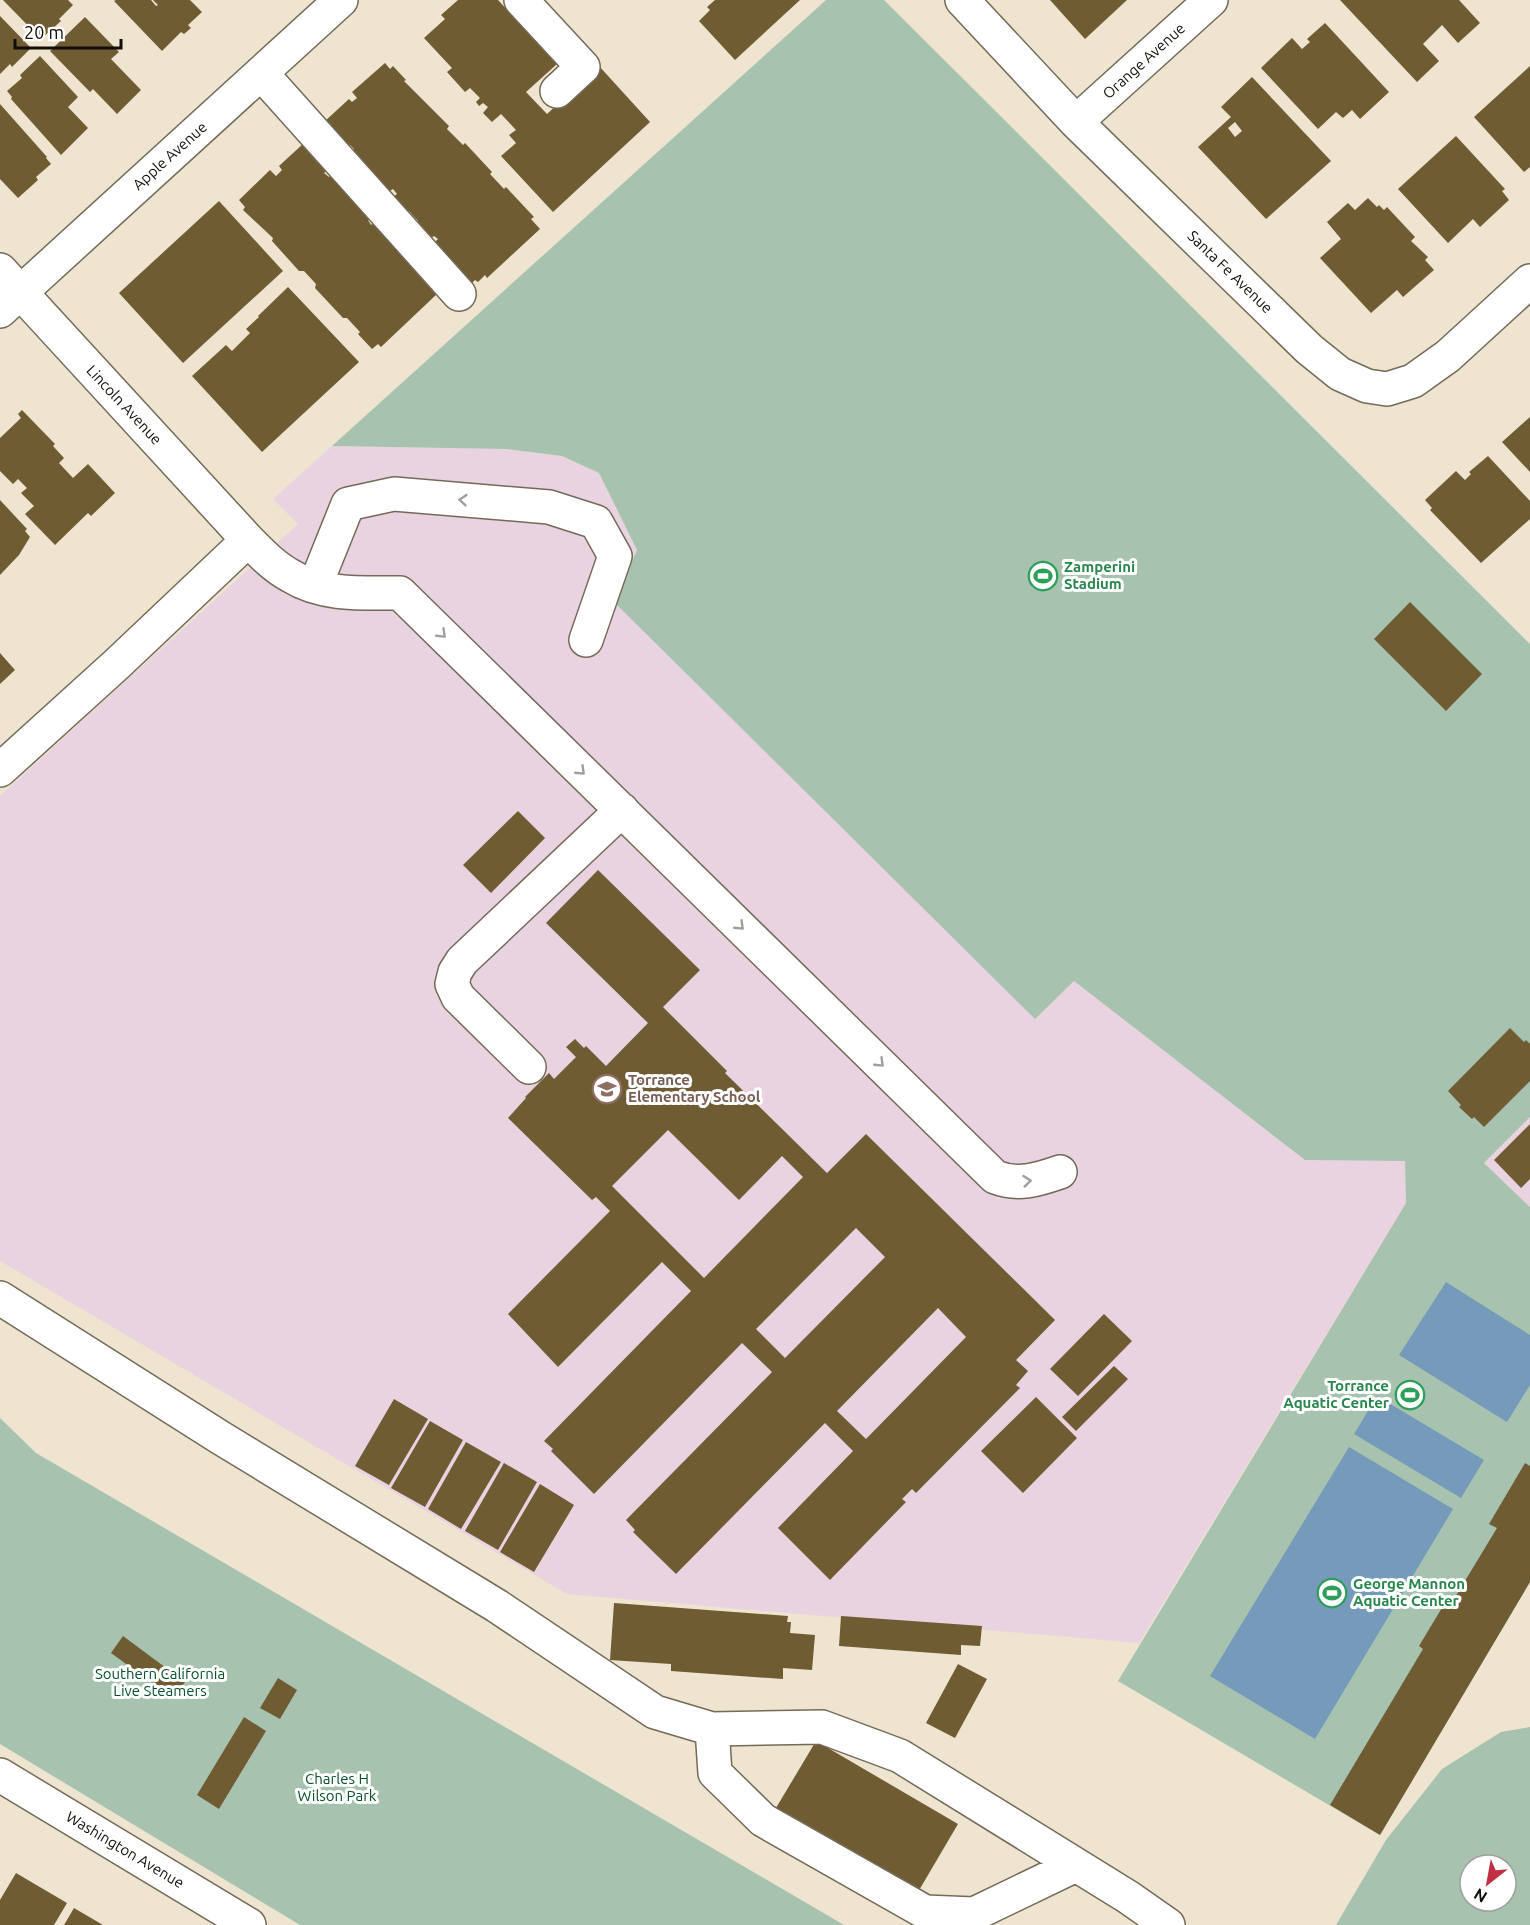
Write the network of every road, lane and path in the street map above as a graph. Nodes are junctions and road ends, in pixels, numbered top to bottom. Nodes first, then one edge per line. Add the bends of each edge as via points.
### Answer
1 (341, 0) edge
2 (521, 0) edge
3 (962, 0) edge
4 (1211, 0) edge
5 (261, 73) junction
6 (557, 91) dead end
7 (1076, 122) junction
8 (1530, 280) edge
9 (7, 291) edge
10 (459, 294) dead end
11 (248, 540) junction
12 (315, 586) junction
13 (586, 640) dead end
14 (0, 770) edge
15 (622, 810) junction
16 (529, 1066) dead end
17 (1060, 1172) dead end
18 (0, 1298) edge
19 (712, 1729) junction
20 (0, 1775) edge
21 (1076, 1865) junction
22 (249, 1925) edge
23 (1168, 1925) edge

1 - 5 street, Apple Avenue
2 - 6 street via 583,67
3 - 7 street, Santa Fe Avenue
4 - 7 street, Orange Avenue
5 - 9 street, Apple Avenue
5 - 10 street
7 - 8 street, Santa Fe Avenue via 1309,349 1340,374 1366,386 1387,389 1413,381 1448,356
9 - 11 street, Lincoln Avenue
11 - 12 street, Lincoln Avenue via 284,572
11 - 14 street
13 -> 12 street via 615,556 596,522 549,507 394,494 348,504
12 -> 15 street, Lincoln Avenue via 356,593 400,593
15 - 16 street via 455,972 452,984 458,997
15 -> 17 street via 995,1176 1006,1181 1032,1181
18 - 19 street via 497,1606 655,1712
19 - 21 street via 822,1726 900,1756
19 - 21 street via 715,1773 763,1820 925,1912 974,1914
20 - 22 street, Washington Avenue
21 - 23 street

